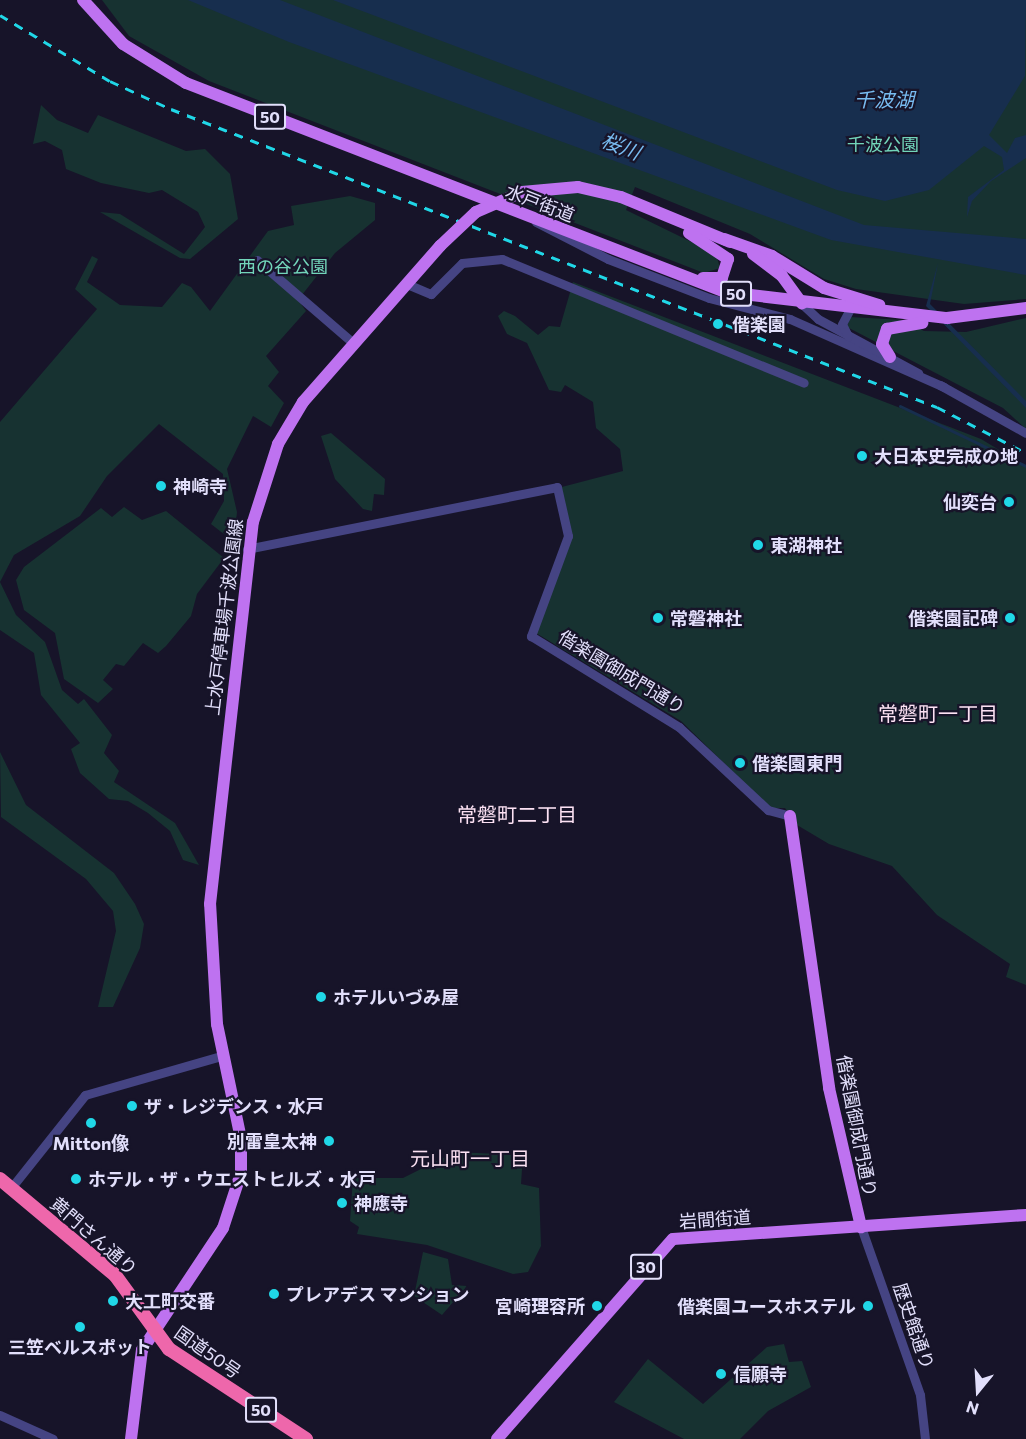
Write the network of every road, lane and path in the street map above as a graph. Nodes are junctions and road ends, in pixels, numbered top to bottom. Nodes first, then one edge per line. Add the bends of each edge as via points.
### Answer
1 (83, 0) edge
2 (672, 218) junction
3 (535, 220) junction
4 (724, 239) junction
5 (257, 260) dead end
6 (673, 273) junction
7 (407, 284) junction
8 (802, 304) junction
9 (1026, 308) edge
10 (850, 309) junction
11 (984, 317) junction
12 (967, 318) junction
13 (850, 337) junction
14 (353, 342) junction
15 (890, 357) junction
16 (804, 383) dead end
17 (944, 387) junction
18 (1026, 433) edge
19 (247, 549) junction
20 (790, 816) joint
21 (221, 1056) junction
22 (5, 1183) edge
23 (1026, 1215) edge
24 (861, 1227) junction
25 (152, 1332) junction
26 (0, 1415) edge
27 (52, 1439) edge
28 (131, 1439) edge
29 (306, 1439) edge
30 (497, 1439) edge
31 (925, 1439) edge

1 - 3 main road, 水戸街道 / 50 via 123,44 164,73
2 - 4 main road, 上水戸停車場千波公園線
2 - 6 main road via 719,249 728,265 716,281
2 - 7 main road, 上水戸停車場千波公園線, bridge via 621,197 578,187 522,192 476,212
3 - 6 main road, 水戸街道 / 50
3 - 17 street via 550,233 608,259 709,297 790,319
4 - 8 main road, 上水戸停車場千波公園線 via 772,267
4 - 11 main road via 749,245 824,288 854,299
5 - 14 street
6 - 8 main road, 水戸街道 / 50 via 742,296
7 - 14 main road, 上水戸停車場千波公園線
7 - 16 street via 430,294 462,262 502,259
8 - 10 main road, 水戸街道 / 50
8 - 13 street
9 - 11 main road, 水戸街道 / 50
10 - 12 main road, 水戸街道 / 50
10 - 13 street via 842,324
11 - 12 main road, 水戸街道 / 50
12 - 15 main road via 950,325 890,326 882,344
13 - 15 street
14 - 19 main road, 上水戸停車場千波公園線 via 307,397 278,444
15 - 17 street
17 - 18 street
19 - 20 street, 偕楽園御成門通り via 557,487 568,536 531,636 679,726 768,810
19 - 21 main road, 上水戸停車場千波公園線 via 210,904
20 - 24 main road, 偕楽園御成門通り via 829,1089
21 - 22 street via 86,1095
21 - 25 main road, 上水戸停車場千波公園線 via 241,1139 237,1192 217,1238
22 - 25 highway, 黄門さん通り / 50 via 115,1275
23 - 24 main road, 岩間街道 / 30
24 - 30 main road, 岩間街道 / 30 via 669,1241
24 - 31 street, 歴史館通り via 920,1395
25 - 28 main road, 上水戸停車場千波公園線 via 140,1358
25 - 29 highway, 国道50号 / 50 via 176,1354
26 - 27 street

